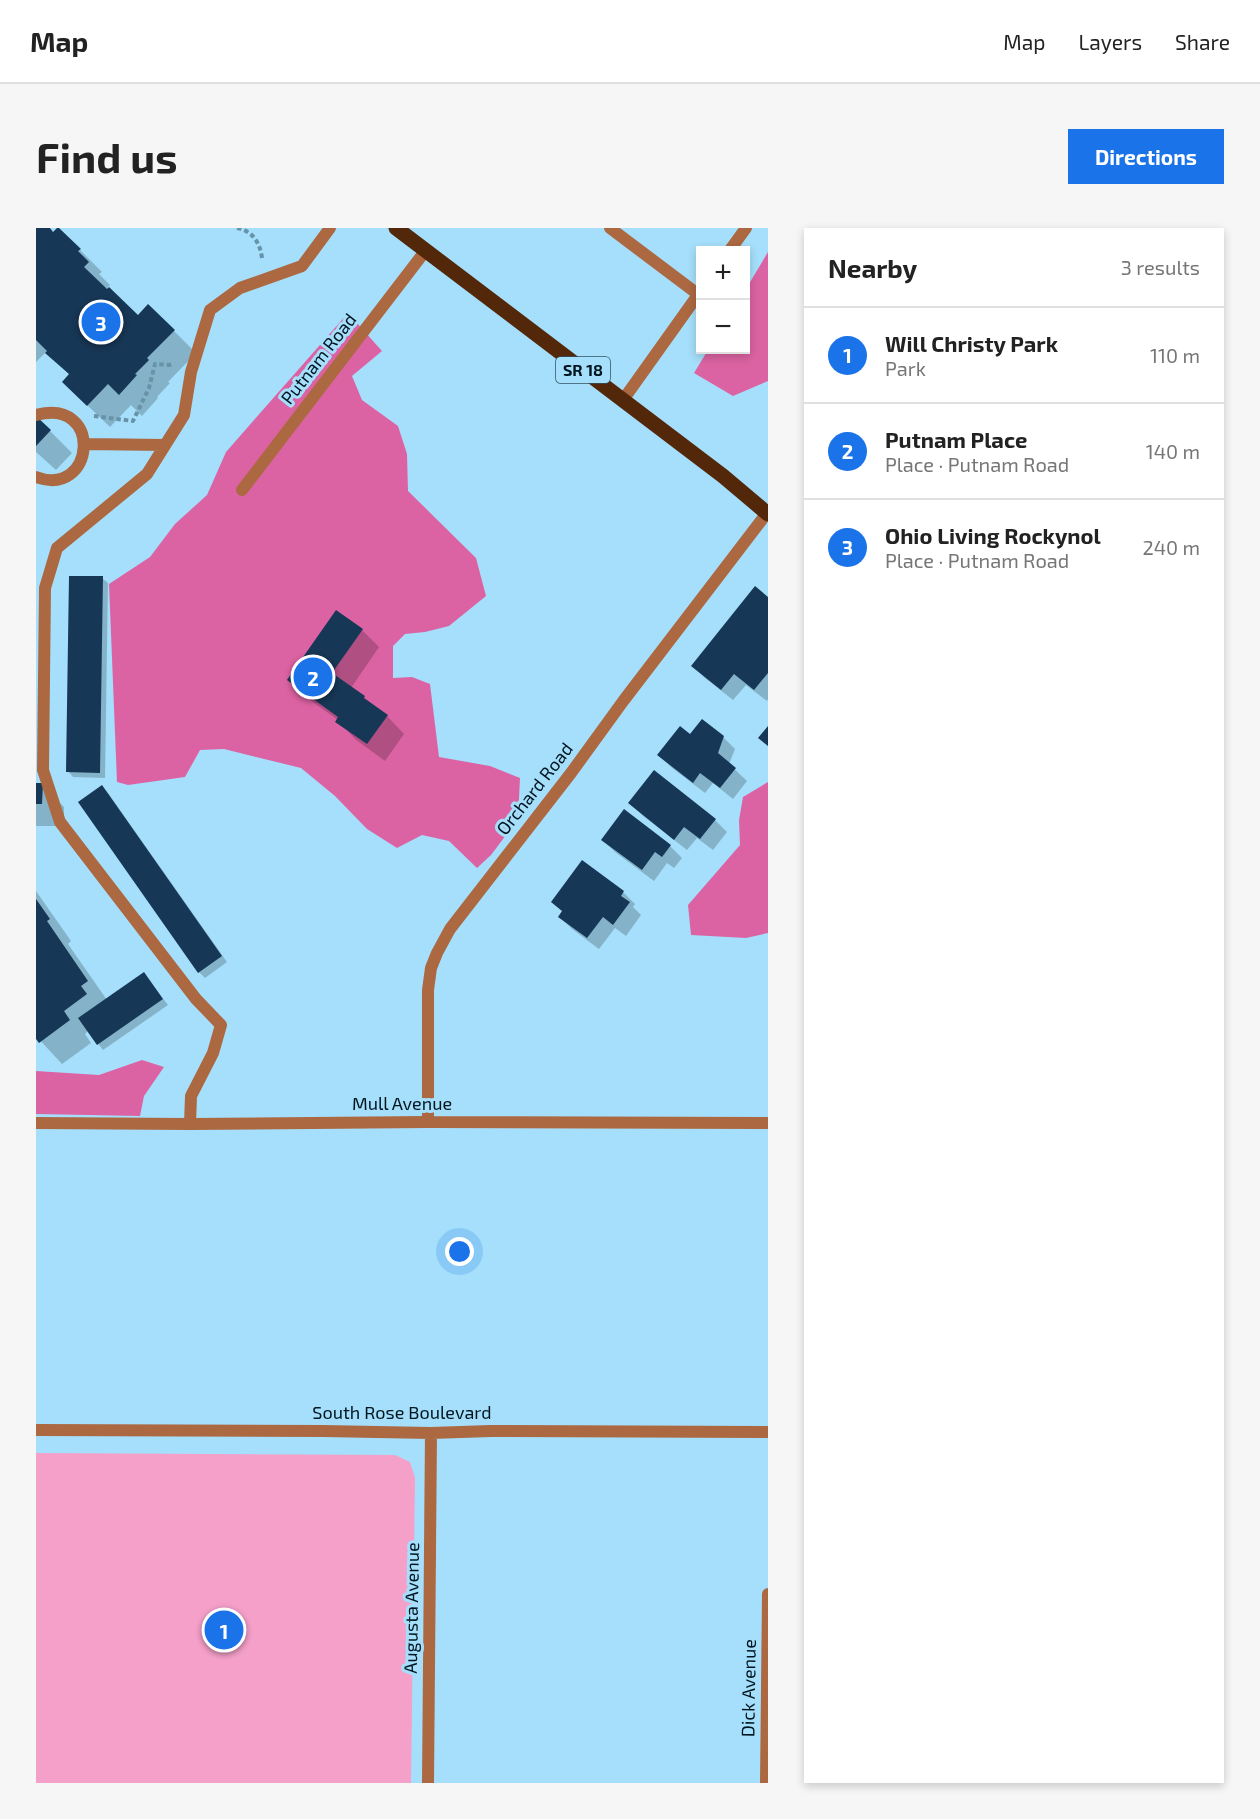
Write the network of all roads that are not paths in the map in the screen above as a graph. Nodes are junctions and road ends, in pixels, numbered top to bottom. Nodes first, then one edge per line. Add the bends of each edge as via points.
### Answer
1 (330, 228) edge
2 (396, 228) edge
3 (609, 228) edge
4 (746, 228) edge
5 (733, 246) edge
6 (426, 250) junction
7 (696, 290) edge
8 (696, 299) edge
9 (623, 400) junction
10 (36, 415) edge
11 (85, 444) junction
12 (165, 446) junction
13 (36, 477) edge
14 (242, 490) dead end
15 (768, 513) edge
16 (428, 1122) junction
17 (36, 1123) edge
18 (768, 1123) edge
19 (190, 1124) junction
20 (36, 1430) edge
21 (768, 1432) edge
22 (432, 1433) junction
23 (768, 1594) edge
24 (428, 1783) edge
25 (766, 1783) edge

1 - 12 street via 302,266 240,288 210,310 191,372 184,415
2 - 6 main road, SR 18
3 - 7 street
4 - 5 street
6 - 9 main road, SR 18
6 - 14 street, Putnam Road
8 - 9 street
9 - 15 main road, SR 18
10 - 11 street via 57,413 68,417 82,433
11 - 12 street
11 - 13 street via 79,466 71,474 49,481
12 - 19 street via 147,474 57,548 45,588 43,770 60,822 196,999 221,1025 213,1053 191,1096
15 - 16 street, Orchard Road via 450,929 431,968 428,990
16 - 18 street, Mull Avenue
16 - 19 street, Mull Avenue
17 - 19 street, Mull Avenue
20 - 22 street, South Rose Boulevard
21 - 22 street, South Rose Boulevard
22 - 24 street, Augusta Avenue
23 - 25 street, Dick Avenue

